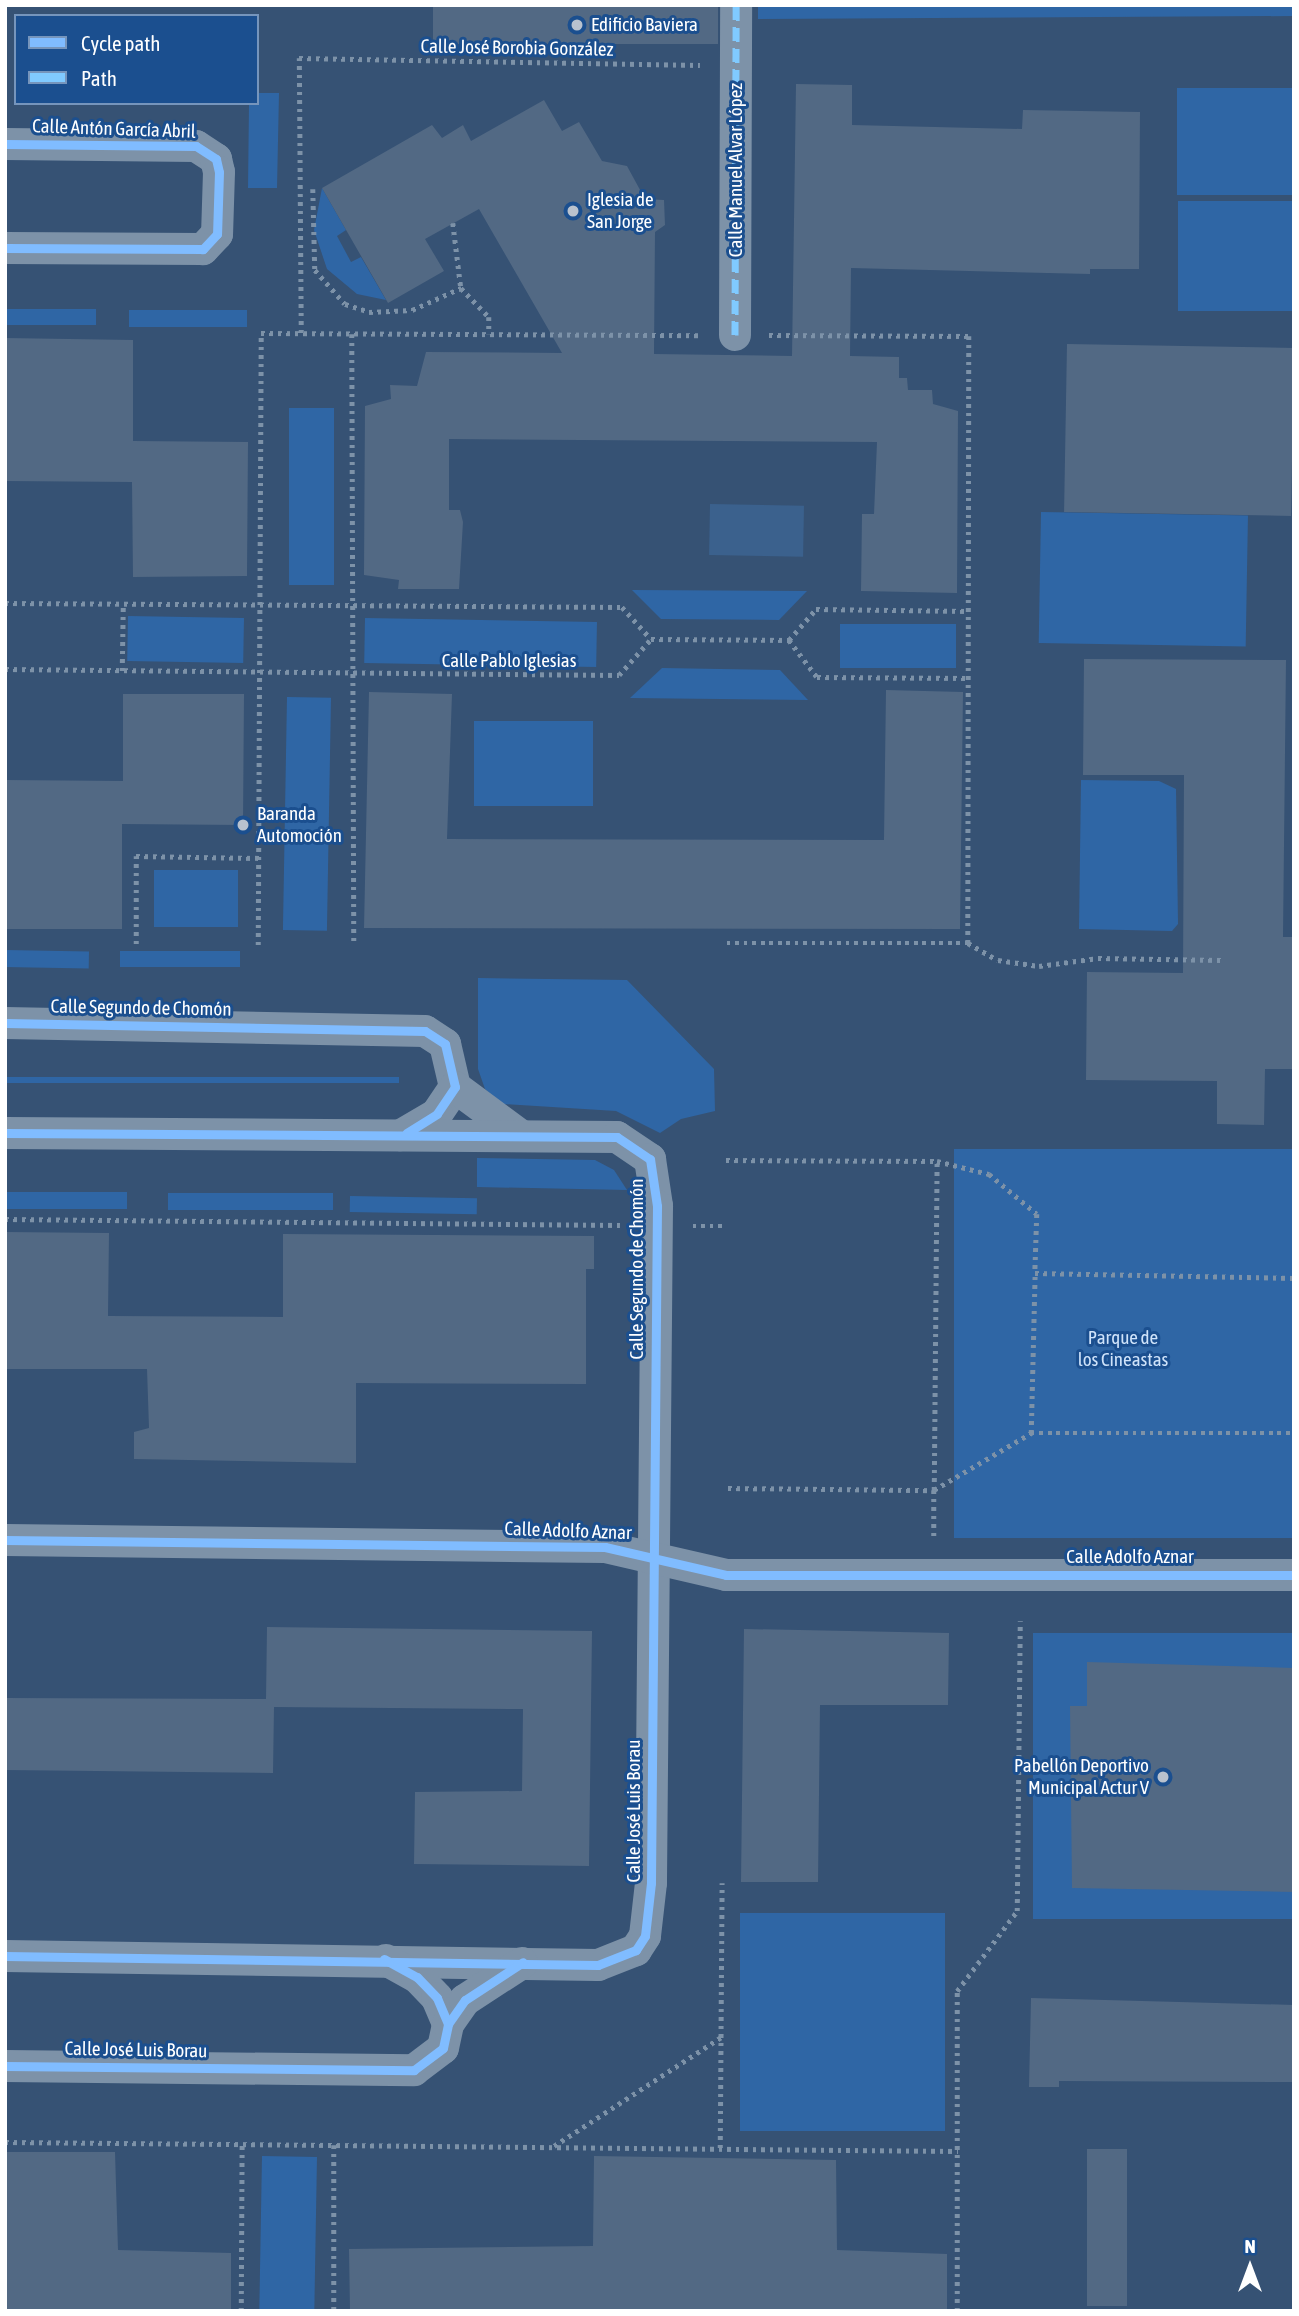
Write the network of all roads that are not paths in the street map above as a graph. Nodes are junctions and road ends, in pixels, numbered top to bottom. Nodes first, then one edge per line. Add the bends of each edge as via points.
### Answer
1 (736, 5) edge
2 (5, 144) edge
3 (5, 248) edge
4 (735, 335) road end
5 (5, 1023) edge
6 (455, 1087) junction
7 (5, 1133) edge
8 (520, 1135) junction
9 (400, 1136) junction
10 (5, 1540) edge
11 (653, 1554) junction
12 (1294, 1575) edge
13 (5, 1956) edge
14 (382, 1958) junction
15 (523, 1962) junction
16 (448, 2024) junction
17 (5, 2066) edge

1 - 4 street, Calle Manuel Alvar López
2 - 3 street, Calle Antón García Abril via 196,146 216,159 219,172 218,234 203,249
5 - 6 street, Calle Segundo de Chomón via 425,1031 445,1044
6 - 8 street
6 - 9 street via 437,1114
7 - 9 street, Calle Segundo de Chomón
8 - 9 street, Calle Segundo de Chomón
8 - 11 street, Calle Segundo de Chomón via 630,1140 654,1169
10 - 11 street, Calle Adolfo Aznar via 605,1547
11 - 12 street, Calle Adolfo Aznar via 726,1575
11 - 15 street, Calle José Luis Borau via 645,1937 621,1960
13 - 14 street, Calle José Luis Borau
14 - 15 street, Calle José Luis Borau
14 - 16 street, Calle José Luis Borau via 417,1977 437,1998
15 - 16 street, Calle José Luis Borau via 487,1981
16 - 17 street, Calle José Luis Borau via 443,2048 414,2070

